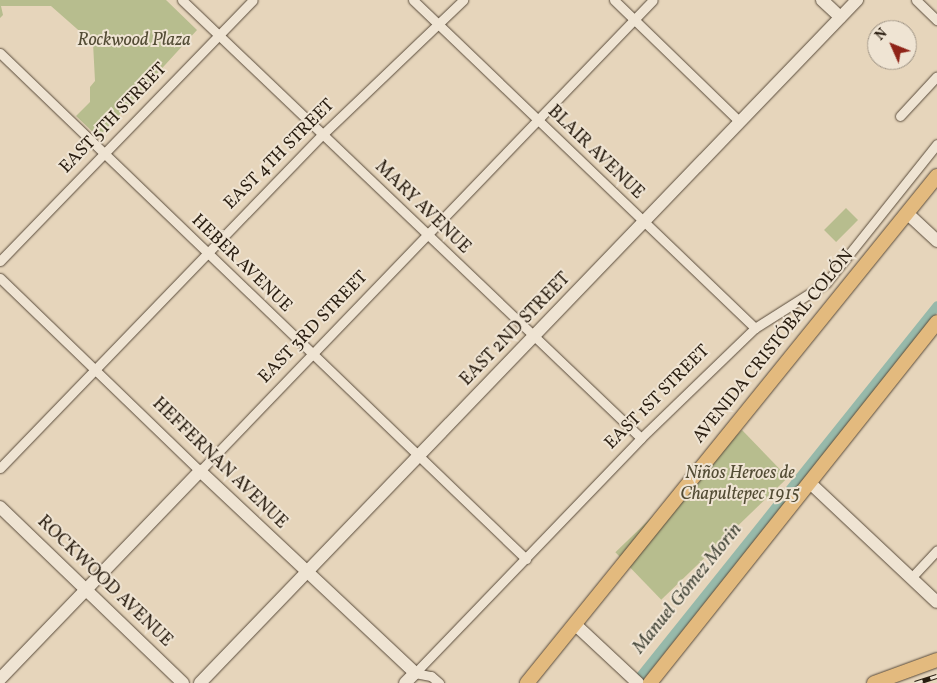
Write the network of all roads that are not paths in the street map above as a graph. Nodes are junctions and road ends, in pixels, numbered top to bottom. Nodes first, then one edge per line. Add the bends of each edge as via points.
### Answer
1 (182, 0) edge
2 (253, 0) edge
3 (413, 0) edge
4 (463, 0) edge
5 (614, 0) edge
6 (653, 0) edge
7 (822, 0) edge
8 (857, 0) edge
9 (916, 0) edge
10 (840, 17) junction
11 (634, 20) junction
12 (937, 20) edge
13 (439, 24) junction
14 (218, 35) junction
15 (0, 53) edge
16 (937, 76) edge
17 (900, 116) dead end
18 (537, 120) junction
19 (740, 122) junction
20 (323, 134) junction
21 (937, 144) edge
22 (103, 153) junction
23 (937, 176) edge
24 (907, 213) junction
25 (644, 222) junction
26 (427, 235) junction
27 (937, 241) edge
28 (206, 252) junction
29 (871, 257) junction
30 (0, 261) edge
31 (0, 278) edge
32 (937, 322) edge
33 (755, 328) junction
34 (534, 336) junction
35 (312, 356) junction
36 (96, 370) junction
37 (641, 438) junction
38 (418, 456) junction
39 (0, 468) edge
40 (200, 471) junction
41 (809, 482) junction
42 (0, 507) edge
43 (937, 550) edge
44 (526, 559) junction
45 (306, 572) junction
46 (911, 578) junction
47 (87, 590) junction
48 (937, 602) edge
49 (578, 628) junction
50 (937, 660) edge
51 (416, 678) edge
52 (0, 679) edge
53 (183, 683) edge
54 (200, 683) edge
55 (405, 683) edge
56 (439, 683) edge
57 (527, 683) edge
58 (535, 683) edge
59 (638, 683) edge
60 (650, 683) edge
61 (874, 683) edge

1 - 14 street, MARY AVENUE
2 - 14 street, EAST 5TH STREET
3 - 13 street, BLAIR AVENUE
4 - 13 street, EAST 4TH STREET
5 - 11 street
6 - 11 street, EAST 3RD STREET
7 - 10 street
8 - 10 street, EAST 2ND STREET
9 - 12 street
10 - 19 street, EAST 2ND STREET
11 - 18 street, EAST 3RD STREET
11 - 19 street
13 - 18 street, BLAIR AVENUE
13 - 20 street, EAST 4TH STREET
14 - 20 street, MARY AVENUE
14 - 22 street, EAST 5TH STREET
15 - 22 street, HEBER AVENUE
16 - 17 street
18 - 25 street, BLAIR AVENUE
18 - 26 street, EAST 3RD STREET
19 - 25 street, EAST 2ND STREET
20 - 26 street, MARY AVENUE
20 - 28 street, EAST 4TH STREET
21 - 33 street, EAST 1ST STREET via 826,284
22 - 28 street, HEBER AVENUE
22 - 30 street, EAST 5TH STREET
23 - 24 main road, AVENIDA CRISTÓBAL COLÓN
24 - 27 street
24 - 29 main road, AVENIDA CRISTÓBAL COLÓN
25 - 33 street, BLAIR AVENUE
25 - 34 street, EAST 2ND STREET
26 - 34 street, MARY AVENUE
26 - 35 street, EAST 3RD STREET
28 - 35 street, HEBER AVENUE
28 - 36 street, EAST 4TH STREET
29 - 49 street via 853,288
29 - 57 main road, AVENIDA CRISTÓBAL COLÓN
31 - 36 street, HEFFERNAN AVENUE
32 - 41 main road
33 - 37 street, EAST 1ST STREET
34 - 37 street, MARY AVENUE
34 - 38 street, EAST 2ND STREET
35 - 38 street, HEBER AVENUE
35 - 40 street, EAST 3RD STREET
36 - 39 street, EAST 4TH STREET
36 - 40 street, HEFFERNAN AVENUE
37 - 44 street, EAST 1ST STREET
38 - 44 street, HEBER AVENUE
38 - 45 street, EAST 2ND STREET
40 - 45 street, HEFFERNAN AVENUE
40 - 47 street, EAST 3RD STREET
41 - 46 street
41 - 60 main road
42 - 47 street, ROCKWOOD AVENUE
43 - 46 street
44 - 51 street, EAST 1ST STREET
45 - 51 street, HEFFERNAN AVENUE
45 - 54 street, EAST 2ND STREET
46 - 48 street
47 - 52 street, EAST 3RD STREET
47 - 53 street, ROCKWOOD AVENUE
49 - 58 street
49 - 59 street
50 - 61 main road
51 - 55 street, EAST 1ST STREET
51 - 56 street, HEFFERNAN AVENUE via 431,676

